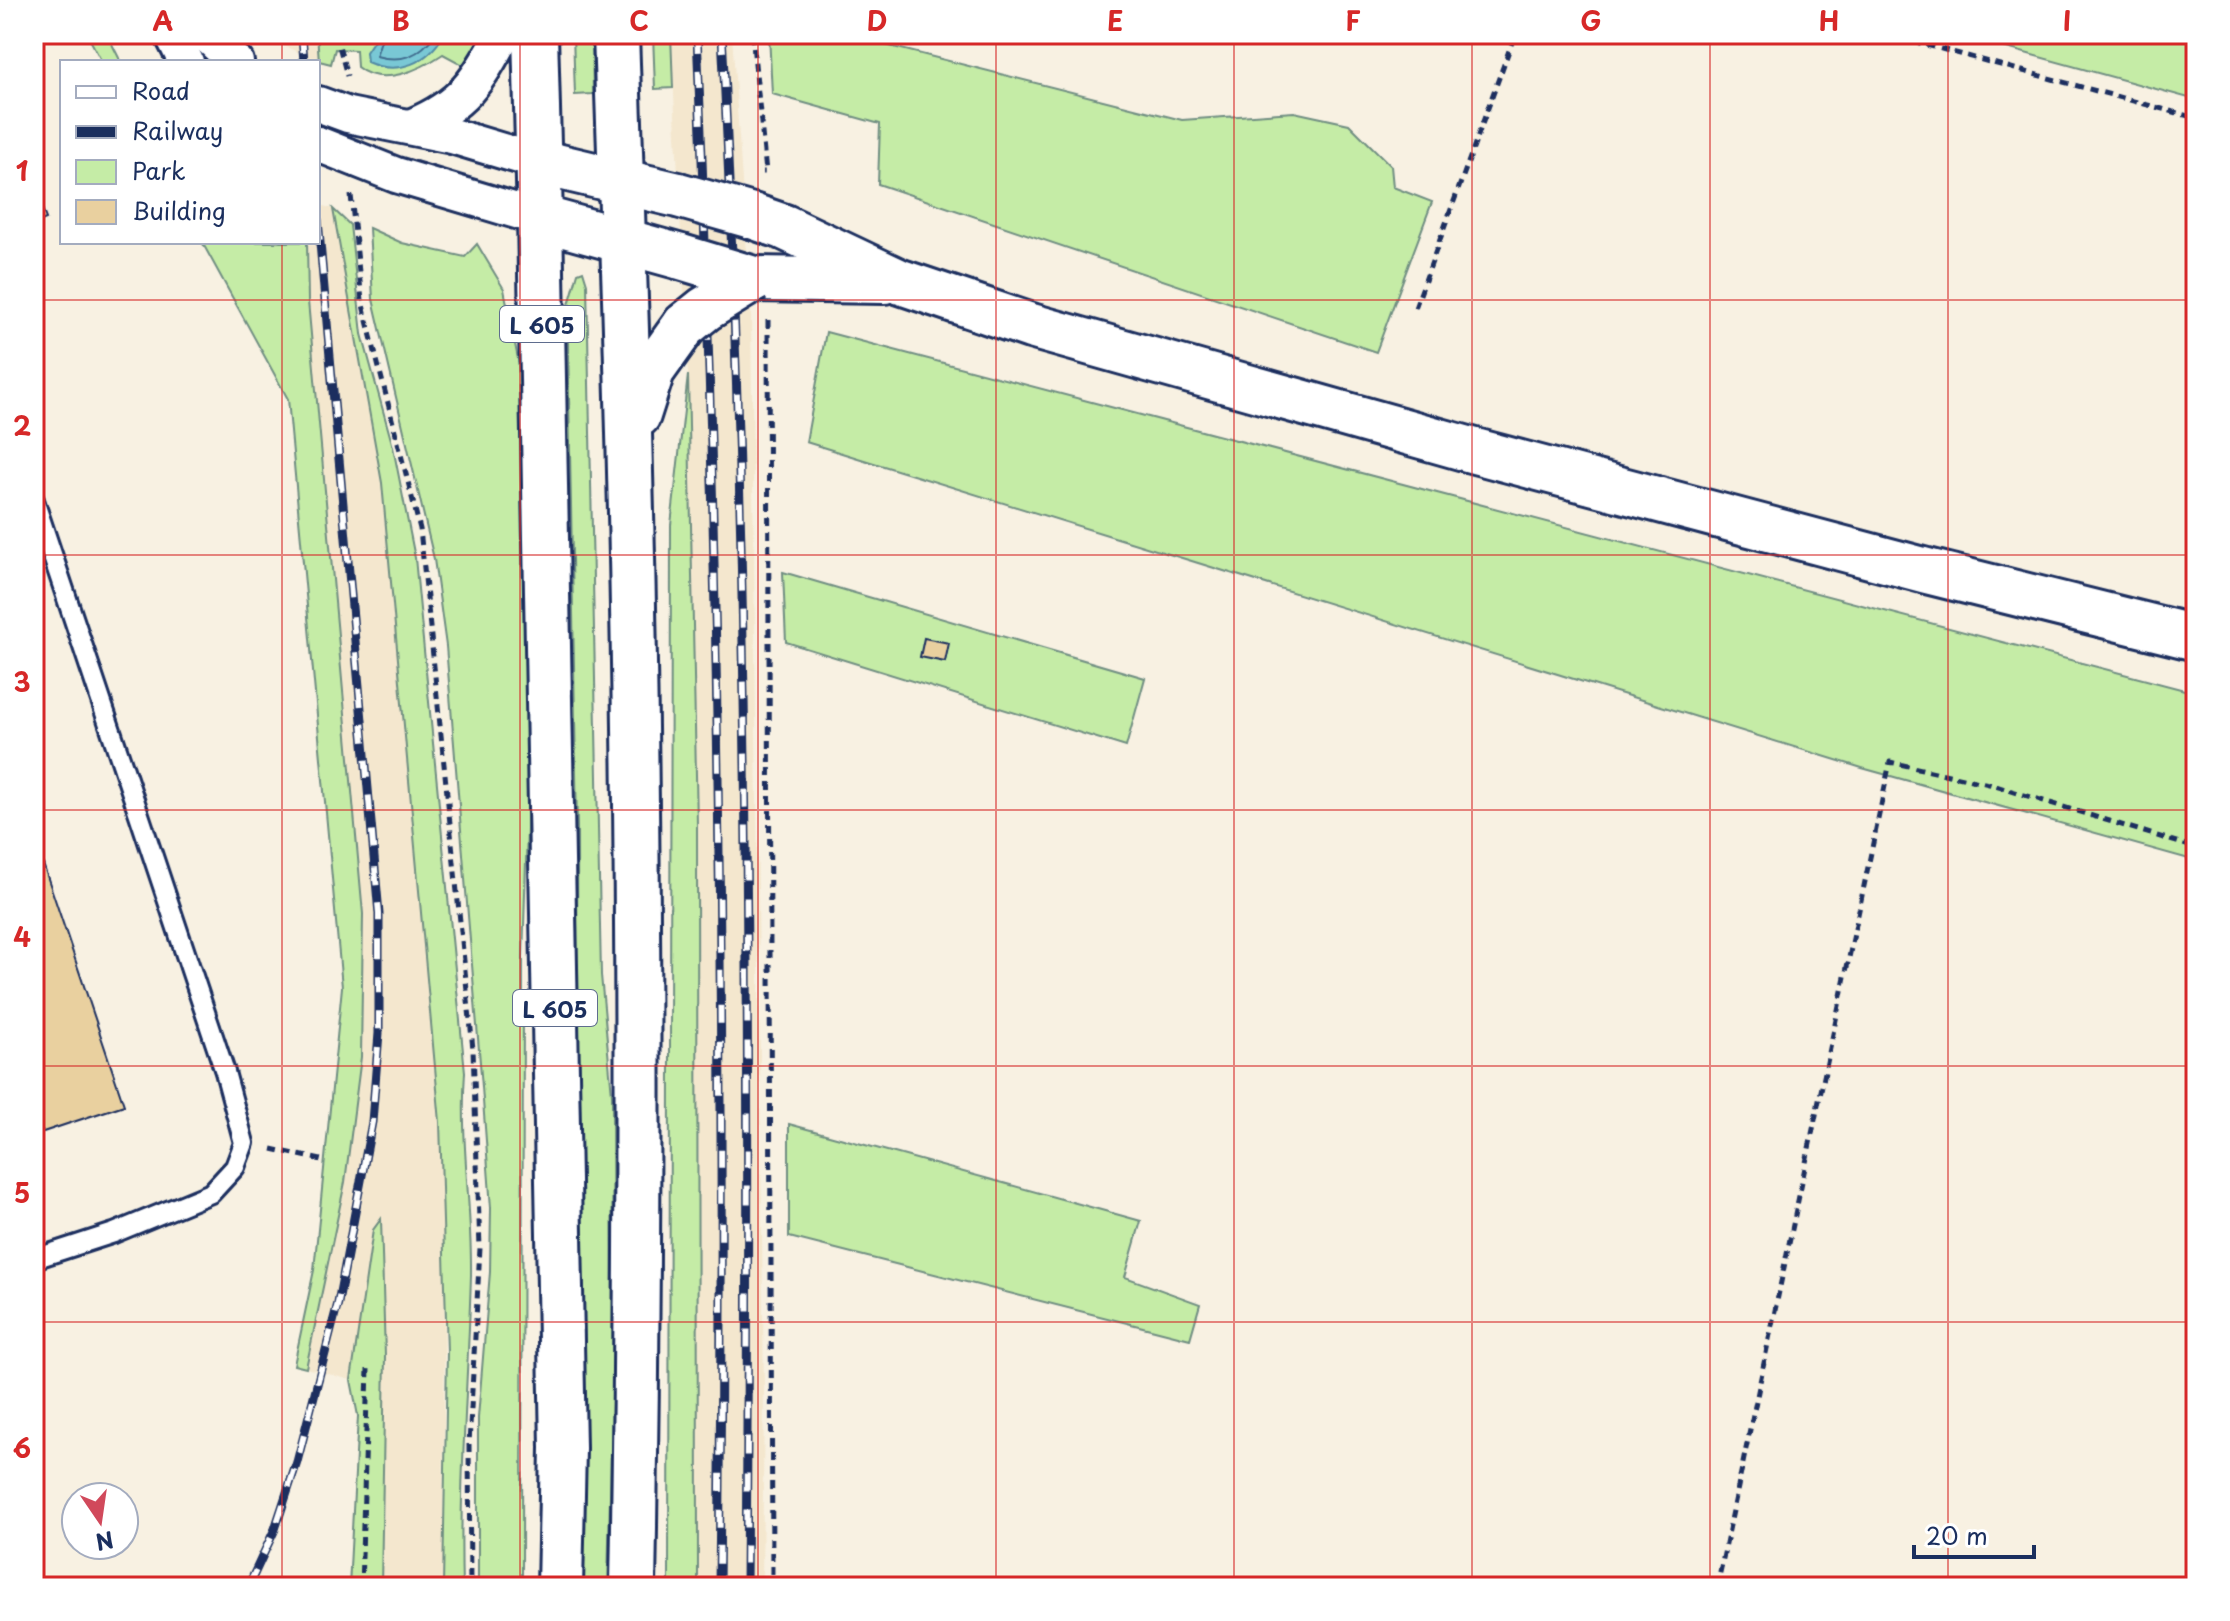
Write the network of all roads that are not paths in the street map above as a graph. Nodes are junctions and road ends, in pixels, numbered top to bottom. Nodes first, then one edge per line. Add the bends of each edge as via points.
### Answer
1 (172, 34) edge
2 (206, 34) edge
3 (503, 34) edge
4 (535, 34) edge
5 (616, 34) edge
6 (185, 60) edge
7 (234, 60) edge
8 (320, 105) edge
9 (413, 126) junction
10 (320, 145) edge
11 (539, 162) junction
12 (621, 183) junction
13 (540, 218) junction
14 (623, 240) junction
15 (754, 279) junction
16 (898, 281) junction
17 (631, 436) junction
18 (34, 500) edge
19 (2196, 638) edge
20 (34, 1259) edge
21 (560, 1587) edge
22 (633, 1587) edge

1 - 6 street
2 - 7 street
3 - 9 street via 469,92 443,113
4 - 11 main road, L 605
5 - 12 main road
8 - 9 street
9 - 11 street
10 - 13 street
11 - 12 main road
11 - 13 main road, L 605
12 - 14 main road
12 - 16 main road, bridge via 784,227
13 - 14 main road
13 - 21 main road, L 605 via 562,1432
14 - 15 main road, bridge
14 - 17 main road
15 - 16 main road
15 - 17 main road, bridge via 685,325 652,371
16 - 19 main road via 1031,326 1475,451
17 - 22 main road
18 - 20 lane via 244,1143 235,1167 211,1193

